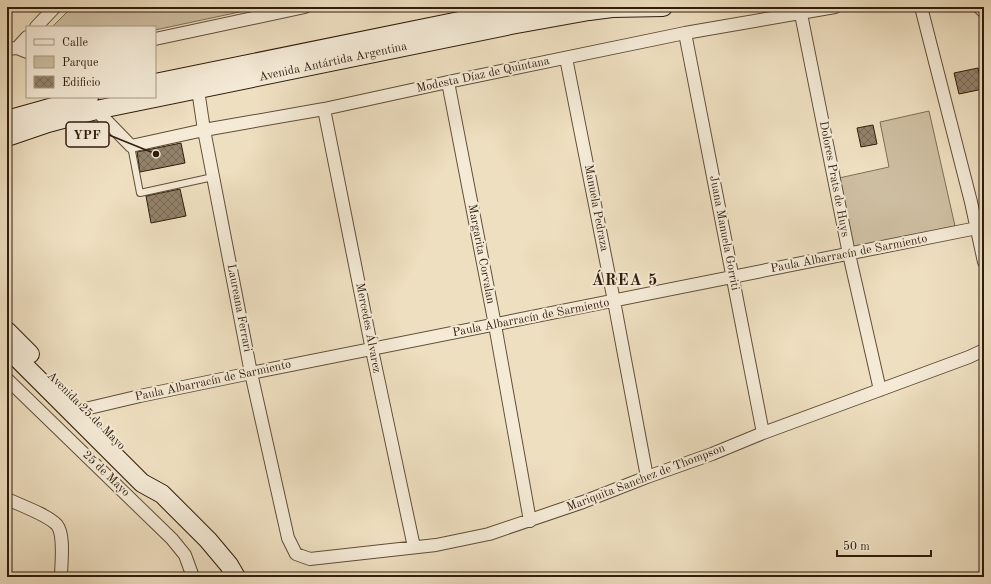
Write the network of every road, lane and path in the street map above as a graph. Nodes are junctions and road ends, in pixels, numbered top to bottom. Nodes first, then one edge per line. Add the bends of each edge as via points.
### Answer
1 (55, 7) edge
2 (305, 7) edge
3 (528, 7) edge
4 (663, 7) edge
5 (835, 7) edge
6 (922, 7) edge
7 (979, 7) edge
8 (984, 12) edge
9 (801, 14) junction
10 (37, 26) edge
11 (685, 33) junction
12 (26, 38) edge
13 (156, 39) edge
14 (17, 50) edge
15 (566, 58) junction
16 (448, 82) junction
17 (156, 83) edge
18 (198, 90) junction
19 (156, 96) edge
20 (138, 98) edge
21 (93, 104) edge
22 (324, 109) junction
23 (7, 120) edge
24 (204, 130) junction
25 (7, 137) edge
26 (131, 146) junction
27 (213, 177) junction
28 (977, 228) junction
29 (849, 254) junction
30 (984, 262) edge
31 (733, 277) junction
32 (614, 301) junction
33 (495, 325) junction
34 (7, 331) edge
35 (7, 348) edge
36 (372, 350) junction
37 (984, 350) edge
38 (251, 373) junction
39 (7, 379) edge
40 (880, 390) junction
41 (85, 409) junction
42 (763, 433) junction
43 (647, 477) junction
44 (162, 494) junction
45 (7, 499) edge
46 (530, 520) junction
47 (414, 547) junction
48 (296, 554) joint
49 (61, 577) edge
50 (193, 577) edge
51 (236, 577) edge

1 - 10 street
2 - 13 street
3 - 17 main road, Avenida Antártida Argentina
4 - 18 main road, Avenida Antártida Argentina via 589,10
5 - 9 street, Modesta Díaz de Quintana
6 - 28 street
7 - 8 street
9 - 11 street, Modesta Díaz de Quintana
9 - 29 street, Dolores Prats de Huys
11 - 15 street, Modesta Díaz de Quintana
11 - 31 street, Juana Manuela Gorriti
12 - 14 street
15 - 16 street, Modesta Díaz de Quintana
15 - 32 street, Manuela Pedraza
16 - 22 street, Modesta Díaz de Quintana
16 - 33 street, Margarita Corvalan
18 - 19 main road, Avenida Antártida Argentina
18 - 24 street, Laureana Ferrari
20 - 21 main road, Avenida Antártida Argentina
21 - 23 main road, Avenida Antártida Argentina
21 - 25 main road, Avenida Antártida Argentina
21 - 26 street
22 - 24 street, Modesta Díaz de Quintana
22 - 36 street, Mercedes Álvarez
24 - 26 street, Modesta Díaz de Quintana
24 - 27 street, Laureana Ferrari
26 - 27 lane via 140,193
27 - 38 street, Laureana Ferrari
28 - 29 street, Paula Albarracín de Sarmiento
28 - 30 street
29 - 31 street, Paula Albarracín de Sarmiento
29 - 40 street, Dolores Prats de Huys
31 - 32 street, Paula Albarracín de Sarmiento
31 - 42 street, Juana Manuela Gorriti
32 - 33 street, Paula Albarracín de Sarmiento
32 - 43 street, Manuela Pedraza
33 - 36 street, Paula Albarracín de Sarmiento
33 - 46 street, Margarita Corvalan
34 - 41 main road, Avenida 25 de Mayo
35 - 44 main road, Avenida 25 de Mayo via 142,483
36 - 38 street, Paula Albarracín de Sarmiento
36 - 47 street, Mercedes Álvarez
37 - 40 street, Mariquita Sanchez de Thompson
38 - 41 street, Paula Albarracín de Sarmiento
38 - 48 street, Laureana Ferrari via 288,538
39 - 50 street, 25 de Mayo via 172,539 185,555
40 - 42 street, Mariquita Sanchez de Thompson
41 - 44 main road, Avenida 25 de Mayo via 154,480
42 - 43 street, Mariquita Sanchez de Thompson
43 - 46 street, Mariquita Sanchez de Thompson
44 - 51 main road, Avenida 25 de Mayo via 208,540
45 - 49 street via 46,517 57,526 61,536
46 - 47 street, Mariquita Sanchez de Thompson via 489,534
47 - 48 street, Mariquita Sanchez de Thompson via 310,559

